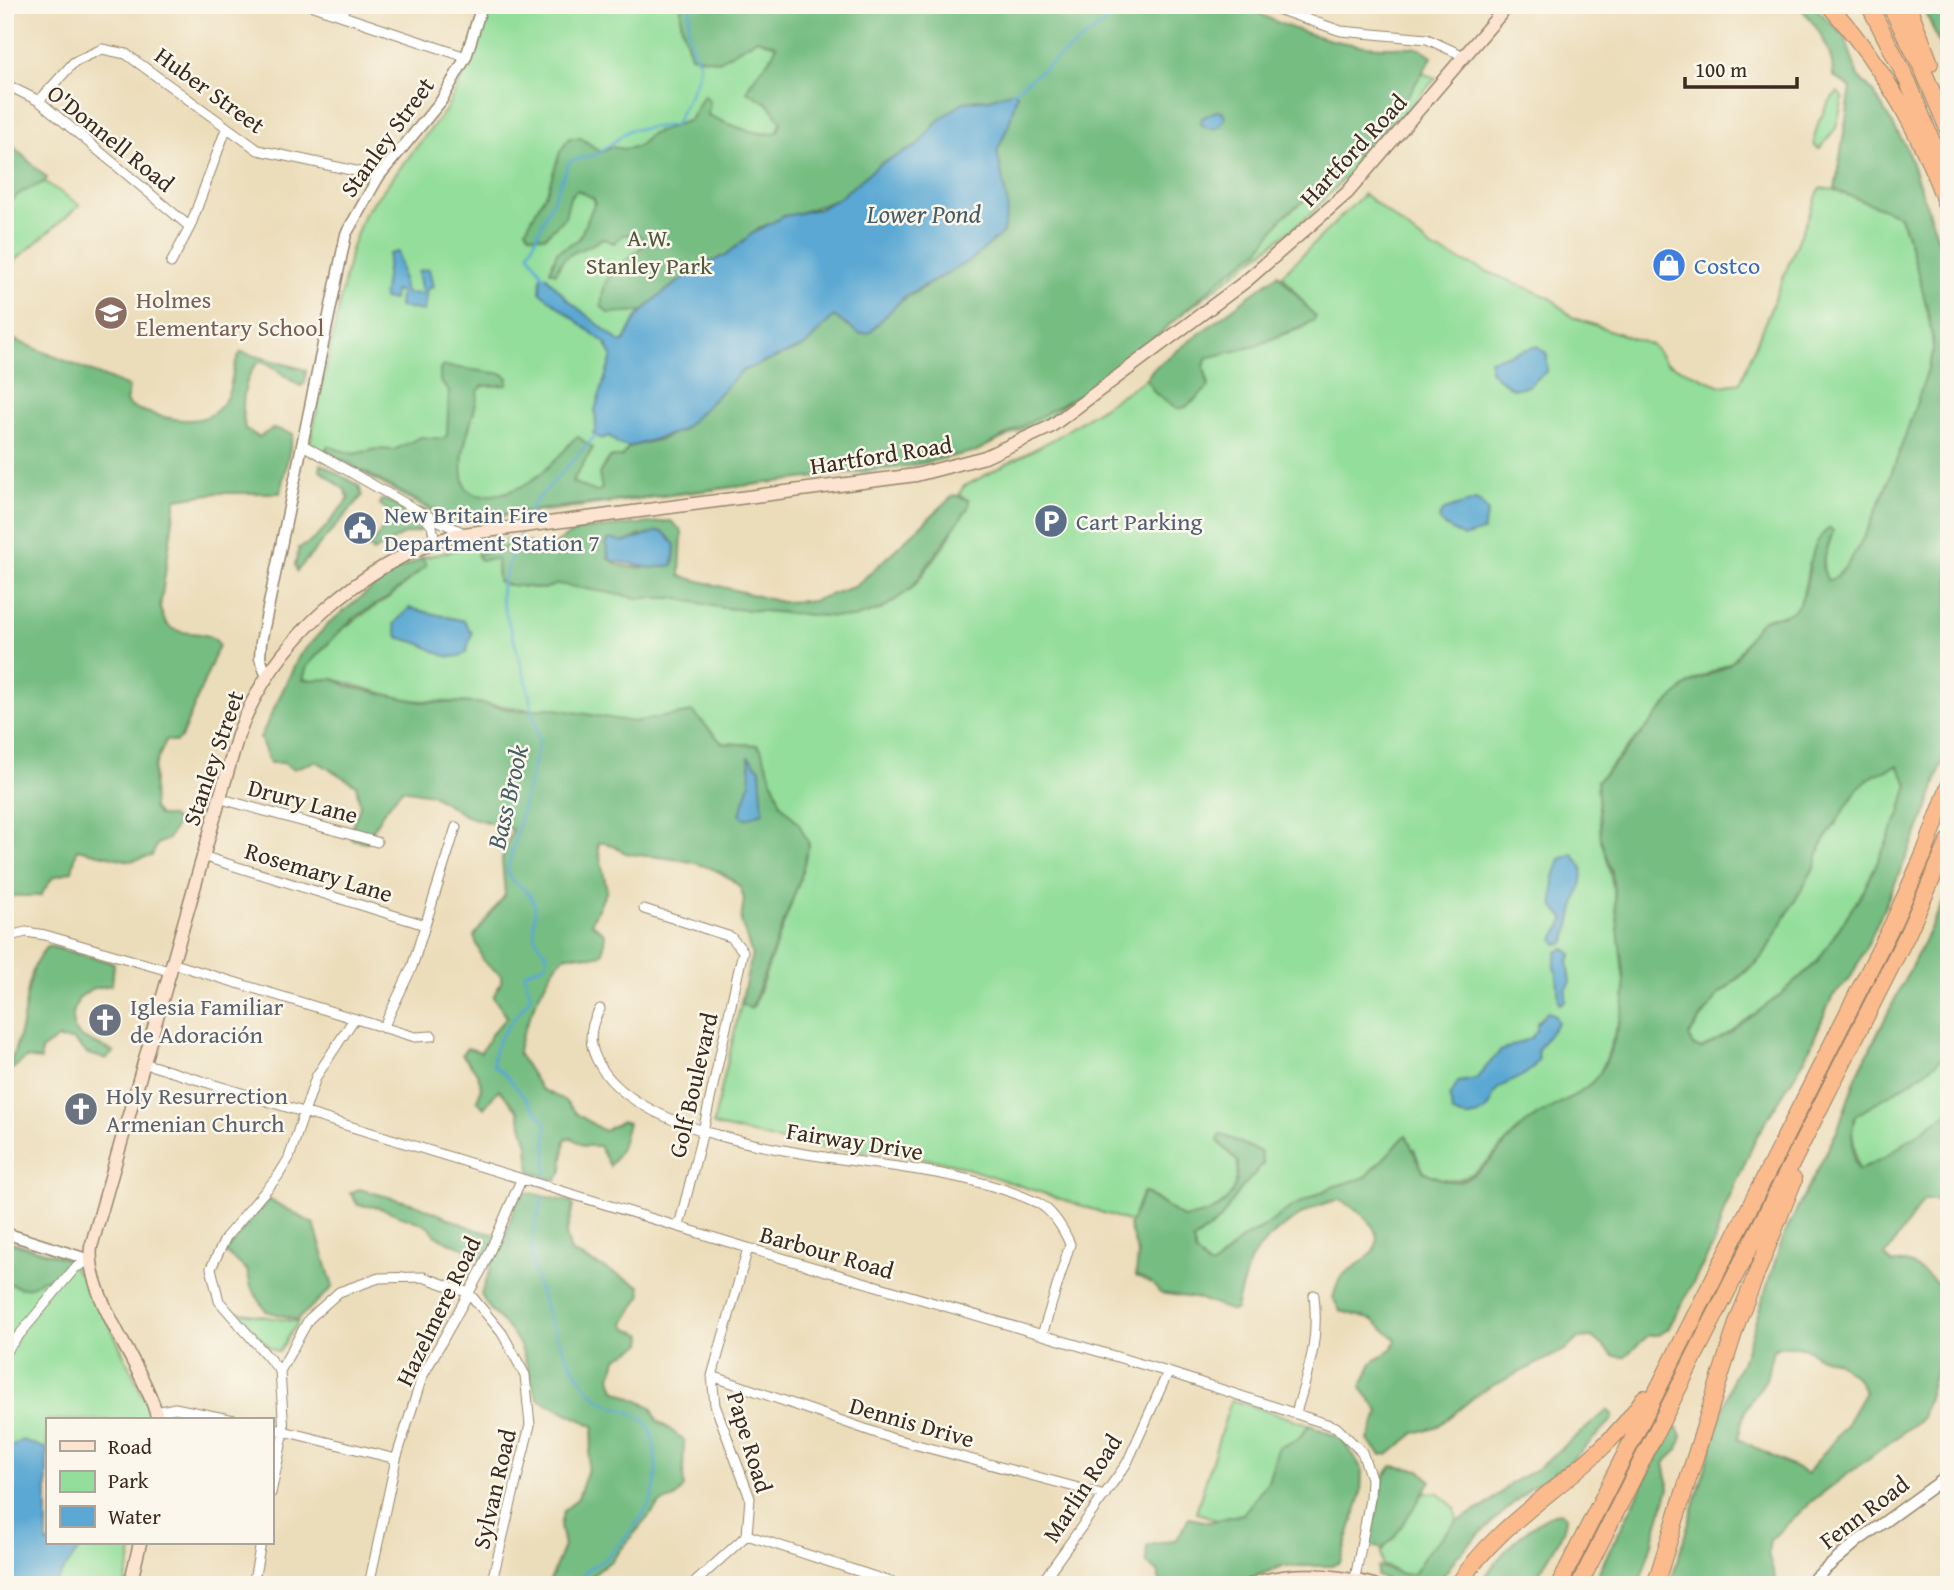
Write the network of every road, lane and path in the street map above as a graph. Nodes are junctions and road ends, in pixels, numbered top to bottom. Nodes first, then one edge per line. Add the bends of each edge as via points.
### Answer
1 (310, 5) edge
2 (346, 5) edge
3 (482, 5) edge
4 (1266, 5) edge
5 (1508, 5) edge
6 (1829, 5) edge
7 (1870, 5) edge
8 (1890, 5) edge
9 (1908, 5) edge
10 (343, 15) junction
11 (1464, 56) junction
12 (466, 57) junction
13 (5, 84) edge
14 (39, 101) junction
15 (1949, 118) edge
16 (226, 129) junction
17 (1949, 132) edge
18 (379, 176) junction
19 (1949, 187) edge
20 (1949, 214) edge
21 (190, 227) junction
22 (171, 263) dead end
23 (303, 445) junction
24 (420, 512) junction
25 (464, 533) junction
26 (435, 542) junction
27 (267, 677) junction
28 (1949, 786) edge
29 (218, 798) junction
30 (456, 827) dead end
31 (1949, 841) edge
32 (377, 842) dead end
33 (202, 856) junction
34 (644, 909) dead end
35 (425, 925) junction
36 (5, 937) edge
37 (170, 967) junction
38 (600, 1009) dead end
39 (354, 1020) junction
40 (383, 1028) junction
41 (432, 1036) dead end
42 (1855, 1039) junction
43 (143, 1063) junction
44 (303, 1113) junction
45 (704, 1131) junction
46 (521, 1180) junction
47 (679, 1226) junction
48 (5, 1233) edge
49 (748, 1248) junction
50 (90, 1260) junction
51 (468, 1293) junction
52 (1314, 1295) dead end
53 (1685, 1334) junction
54 (1042, 1335) junction
55 (5, 1352) edge
56 (280, 1371) junction
57 (1168, 1371) junction
58 (712, 1376) junction
59 (1296, 1413) junction
60 (157, 1416) edge
61 (224, 1418) edge
62 (273, 1428) edge
63 (284, 1431) junction
64 (396, 1459) junction
65 (1949, 1475) edge
66 (273, 1483) edge
67 (1105, 1495) junction
68 (747, 1535) junction
69 (140, 1544) edge
70 (261, 1544) edge
71 (1353, 1582) edge
72 (130, 1585) edge
73 (253, 1585) edge
74 (369, 1585) edge
75 (492, 1585) edge
76 (692, 1585) edge
77 (901, 1585) edge
78 (1040, 1585) edge
79 (1250, 1585) edge
80 (1374, 1585) edge
81 (1458, 1585) edge
82 (1559, 1585) edge
83 (1579, 1585) edge
84 (1655, 1585) edge
85 (1807, 1585) edge

1 - 10 street
2 - 10 street
3 - 12 street, Stanley Street
4 - 11 street via 1338,30 1427,39
5 - 11 main road, Hartford Road
6 - 20 highway via 1897,98 1925,151
7 - 19 highway via 1913,93
8 - 17 highway
9 - 15 highway
10 - 12 street
11 - 25 main road, Hartford Road via 1350,190 1324,214 1201,316 1072,413 1032,437 971,462 916,475
12 - 18 street, Stanley Street via 441,101
13 - 14 street, O'Donnell Road
14 - 16 street, Huber Street via 74,62 102,49 126,54
14 - 21 street, O'Donnell Road
16 - 18 street, Huber Street via 258,150
16 - 21 street
18 - 23 street, Stanley Street via 346,234
21 - 22 street
23 - 24 street
23 - 27 street, Stanley Street via 261,645
24 - 25 street
24 - 26 street via 432,526
25 - 26 main road, Hartford Road
26 - 27 main road, Hartford Road via 392,561 354,587 297,638
27 - 29 main road, Stanley Street via 241,727
28 - 53 highway via 1899,912
29 - 32 street, Drury Lane
29 - 33 main road, Stanley Street
30 - 35 street
31 - 42 highway
33 - 35 street, Rosemary Lane
33 - 37 main road, Stanley Street
34 - 45 street, Golf Boulevard via 731,937 743,951
35 - 40 street via 405,987
36 - 37 street via 26,932 45,935
37 - 39 street
37 - 43 main road, Stanley Street
38 - 45 street, Fairway Drive via 589,1045 601,1070 622,1093 656,1113
39 - 40 street
39 - 44 street via 316,1077
40 - 41 street via 415,1037
42 - 83 highway
42 - 84 highway via 1842,1080 1746,1297
43 - 44 street, Barbour Road
43 - 50 main road, Stanley Street
44 - 46 street, Barbour Road
44 - 56 street via 289,1158 226,1237 211,1268 219,1300
45 - 47 street, Golf Boulevard
45 - 54 street, Fairway Drive via 827,1160 973,1181 1040,1204 1060,1223 1070,1244
46 - 47 street, Barbour Road
46 - 51 street, Hazelmere Road
47 - 49 street, Barbour Road
48 - 50 street
49 - 54 street, Barbour Road
49 - 58 street, Pape Road
50 - 55 street via 75,1268
50 - 60 main road, Stanley Street via 98,1289
51 - 56 street via 423,1278 379,1278 339,1292 309,1320
51 - 64 street, Hazelmere Road via 422,1377
51 - 75 street, Sylvan Road via 502,1333 525,1375 530,1424
52 - 59 street via 1315,1350
53 - 81 highway via 1613,1439 1495,1539
53 - 82 highway
54 - 57 street, Barbour Road
56 - 63 street
57 - 59 street, Barbour Road
57 - 67 street, Marlin Road via 1127,1463
58 - 67 street, Dennis Drive via 891,1438
58 - 68 street, Pape Road via 715,1405 750,1499
59 - 71 street, Barbour Road via 1336,1427 1362,1452 1370,1499
60 - 61 street via 175,1408
62 - 63 street
63 - 64 street
63 - 66 street
64 - 74 street, Hazelmere Road
65 - 85 street, Fenn Road via 1858,1541
67 - 78 street, Marlin Road
68 - 76 street
68 - 77 street
69 - 72 main road
70 - 73 street
71 - 79 main road via 1295,1575
71 - 80 main road

